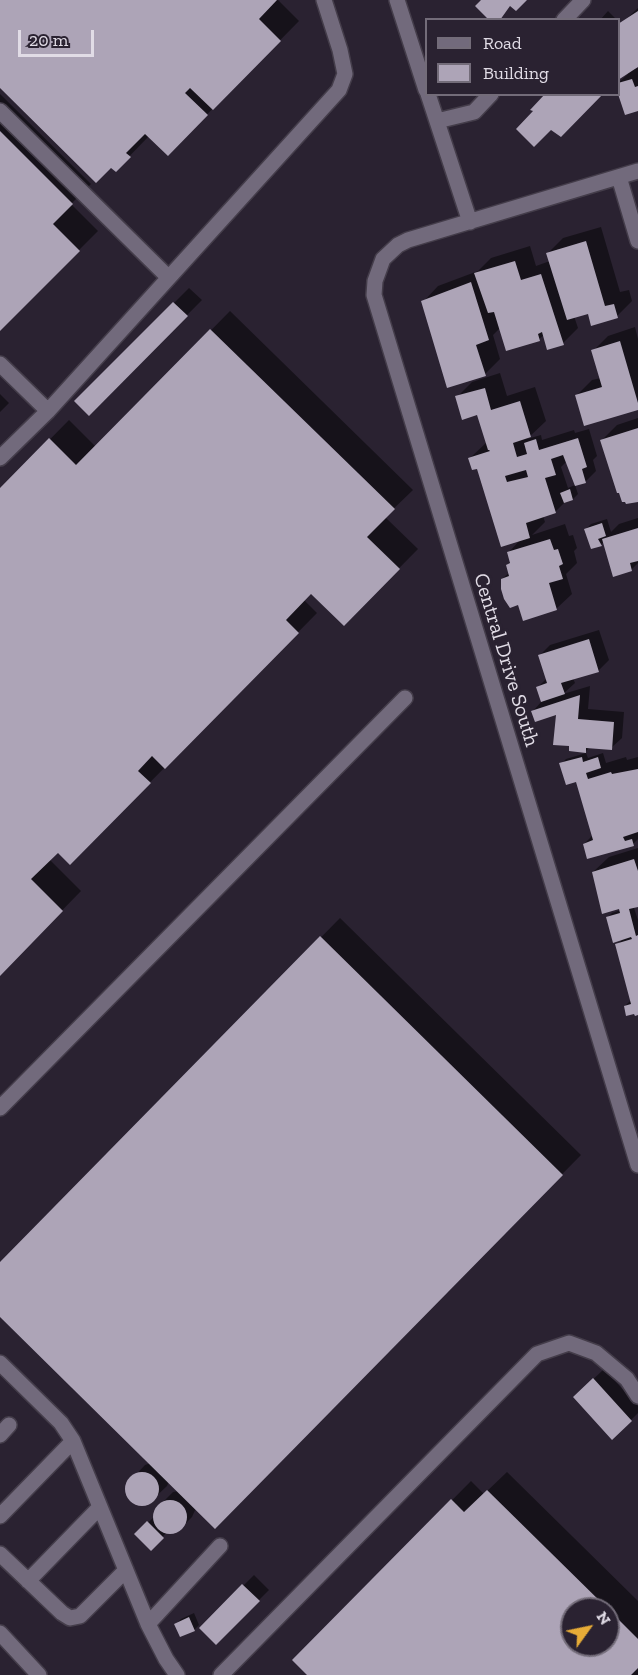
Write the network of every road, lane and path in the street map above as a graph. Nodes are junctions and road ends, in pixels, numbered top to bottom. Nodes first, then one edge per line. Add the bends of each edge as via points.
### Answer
1 (324, 0) edge
2 (397, 0) edge
3 (583, 0) edge
4 (566, 18) edge
5 (425, 87) edge
6 (429, 96) edge
7 (488, 96) edge
8 (0, 111) edge
9 (437, 121) junction
10 (638, 171) edge
11 (619, 177) junction
12 (470, 222) junction
13 (638, 241) edge
14 (168, 277) junction
15 (0, 363) edge
16 (48, 411) junction
17 (0, 458) edge
18 (405, 698) dead end
19 (0, 1108) edge
20 (638, 1165) edge
21 (0, 1363) edge
22 (638, 1396) edge
23 (74, 1441) junction
24 (100, 1506) junction
25 (0, 1516) edge
26 (220, 1546) dead end
27 (0, 1554) edge
28 (126, 1570) junction
29 (28, 1581) junction
30 (148, 1624) junction
31 (0, 1633) edge
32 (39, 1675) edge
33 (177, 1675) edge
34 (221, 1675) edge

1 - 14 street via 345,74 339,90
2 - 5 street
3 - 4 street
6 - 9 street
7 - 9 street via 474,112
8 - 14 street
9 - 12 street
10 - 11 street, Central Drive South
11 - 12 street, Central Drive South
11 - 13 street
12 - 20 street, Central Drive South via 398,245 378,268 374,295
14 - 16 street
15 - 16 street
16 - 17 street
18 - 19 street
21 - 23 street
22 - 34 street via 627,1379 596,1353 569,1343 537,1354
23 - 24 street
23 - 25 street
24 - 28 street
24 - 29 street
26 - 30 street
27 - 29 street
28 - 29 street via 74,1618 62,1613
28 - 30 street
30 - 33 street
31 - 32 street

